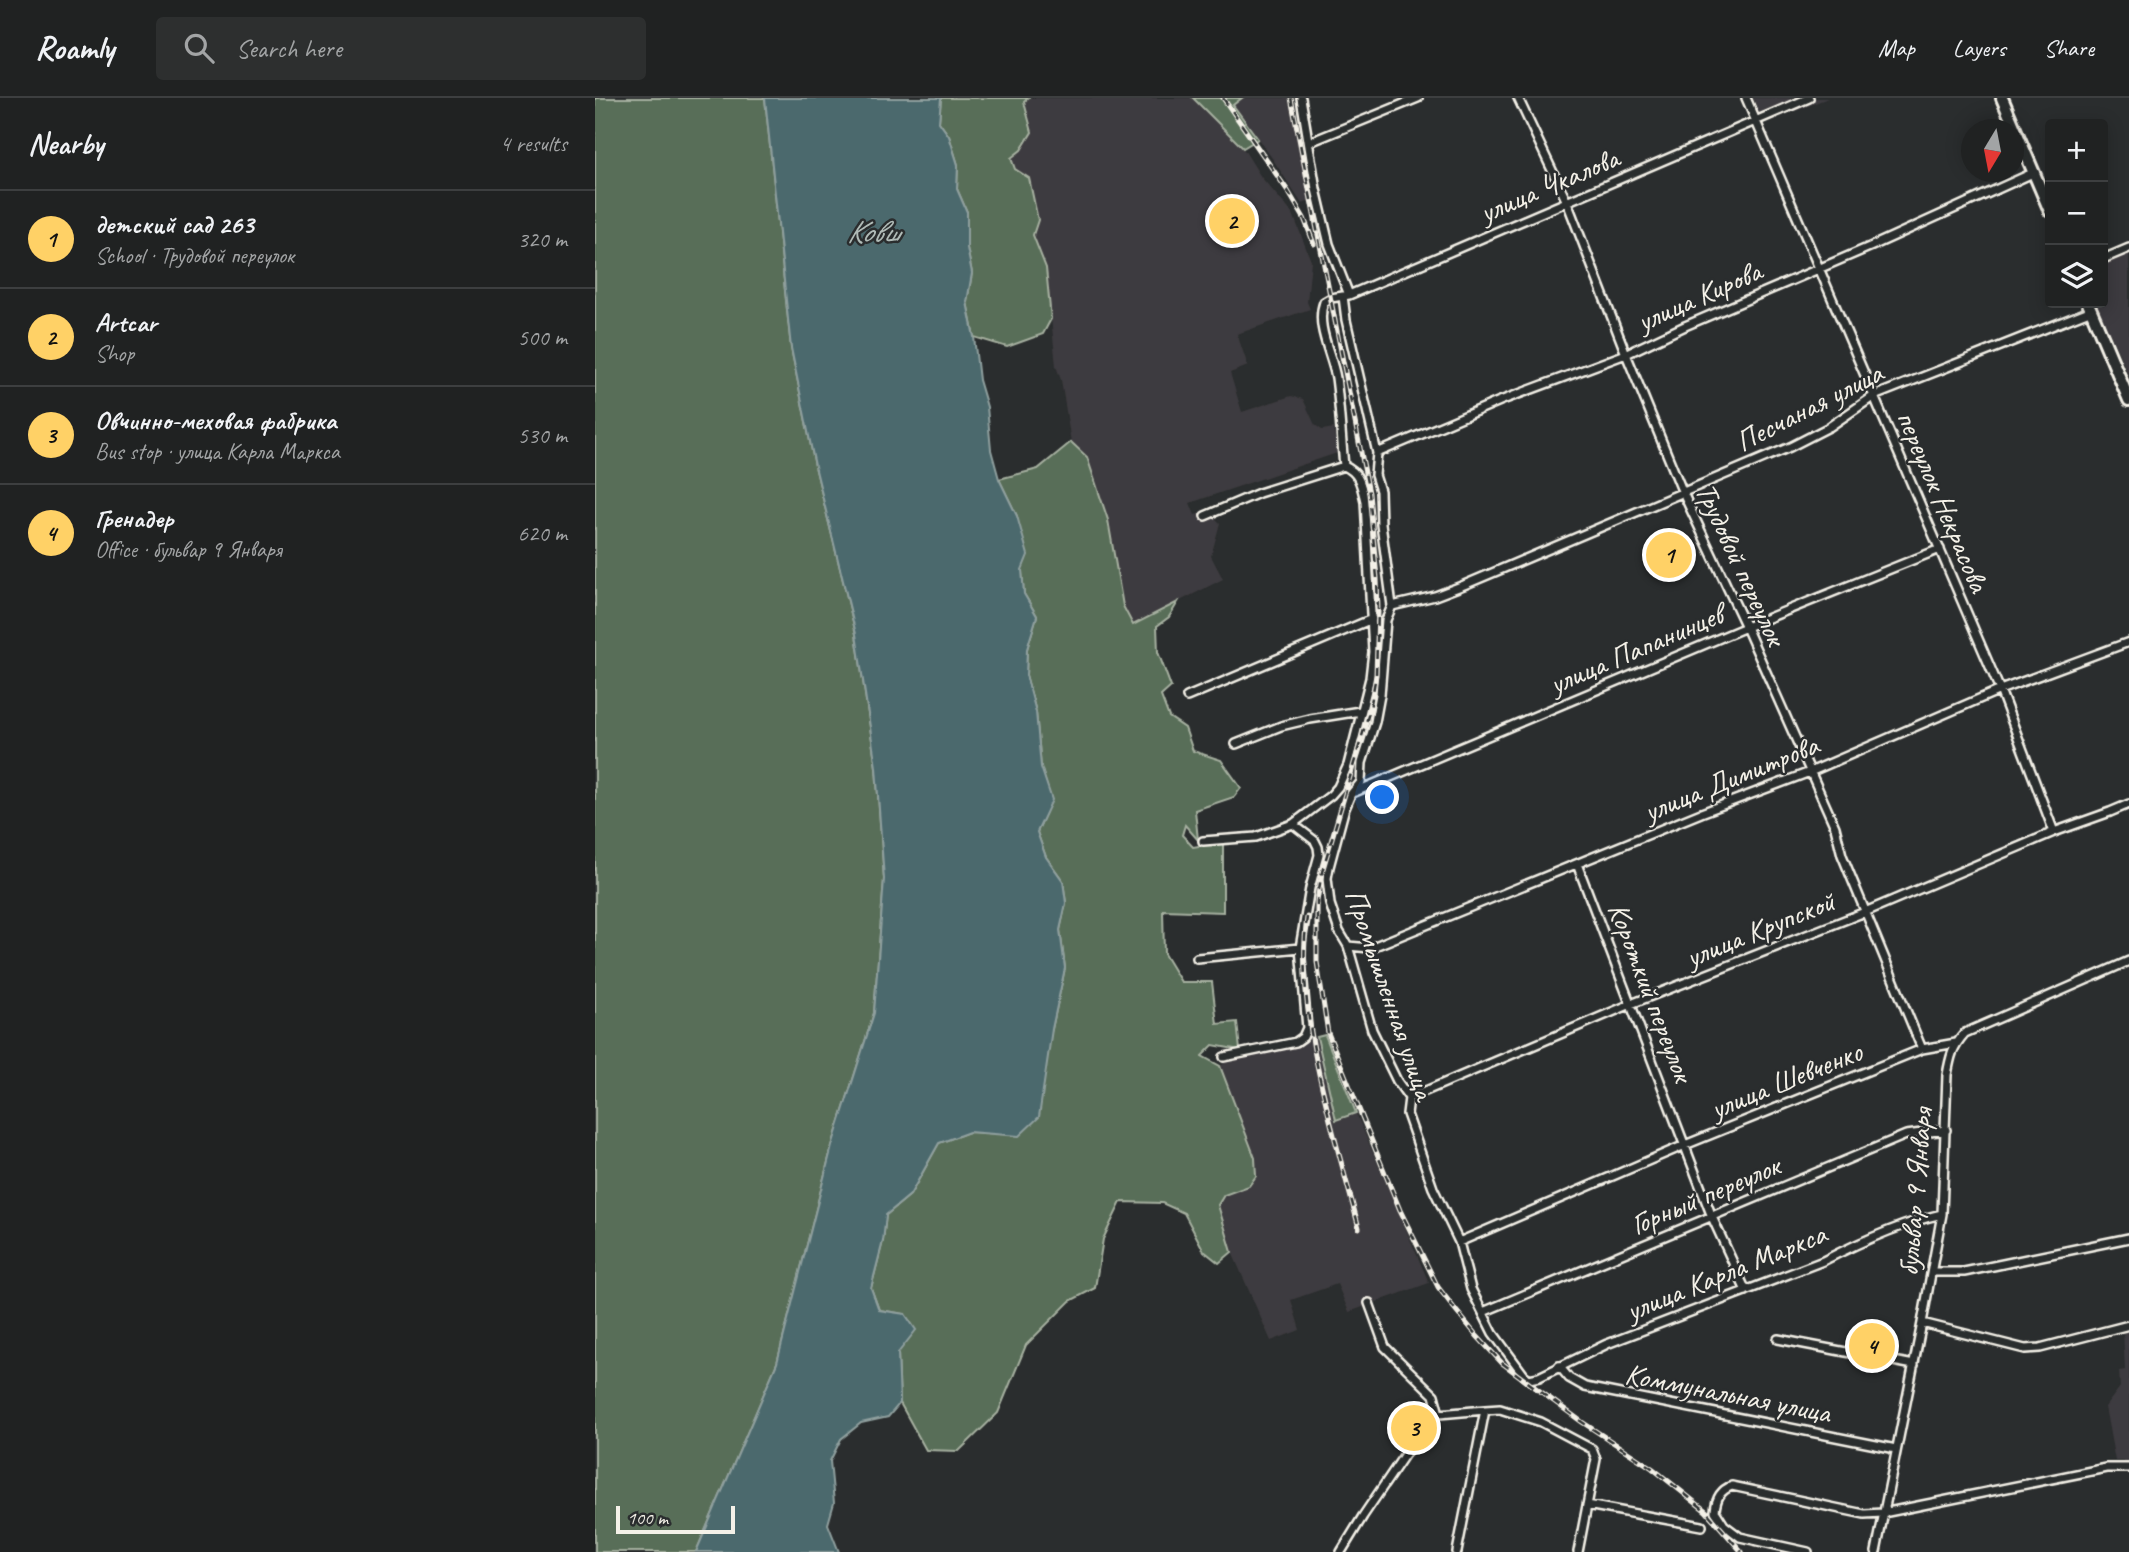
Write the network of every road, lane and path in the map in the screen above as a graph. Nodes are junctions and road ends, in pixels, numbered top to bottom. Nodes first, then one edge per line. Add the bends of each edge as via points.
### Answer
1 (1301, 98) edge
2 (1417, 98) edge
3 (1518, 98) edge
4 (1746, 98) edge
5 (1809, 98) edge
6 (2002, 98) edge
7 (1756, 121) junction
8 (1310, 142) junction
9 (2035, 172) junction
10 (2045, 198) edge
11 (1567, 202) junction
12 (2129, 248) edge
13 (2108, 257) edge
14 (1819, 268) junction
15 (1346, 295) junction
16 (2088, 308) edge
17 (2090, 308) edge
18 (1626, 354) junction
19 (1874, 396) junction
20 (2129, 400) edge
21 (1377, 453) junction
22 (1344, 466) junction
23 (1683, 493) junction
24 (1205, 516) dead end
25 (1940, 549) junction
26 (1392, 606) junction
27 (1372, 619) junction
28 (1746, 627) junction
29 (2129, 642) edge
30 (2000, 690) junction
31 (1187, 696) dead end
32 (1360, 711) junction
33 (1236, 744) dead end
34 (1810, 772) junction
35 (1352, 794) junction
36 (2129, 804) edge
37 (1293, 824) junction
38 (2054, 832) junction
39 (1203, 841) dead end
40 (1577, 864) junction
41 (1865, 912) junction
42 (1348, 946) junction
43 (1300, 948) junction
44 (1197, 958) dead end
45 (2129, 961) edge
46 (1631, 1004) junction
47 (1956, 1043) junction
48 (1922, 1049) junction
49 (1224, 1057) dead end
50 (1409, 1098) junction
51 (1947, 1130) junction
52 (1685, 1145) junction
53 (1942, 1214) junction
54 (1712, 1217) junction
55 (2129, 1238) edge
56 (1459, 1242) junction
57 (1932, 1272) junction
58 (1746, 1291) junction
59 (1369, 1303) dead end
60 (1483, 1312) junction
61 (1923, 1323) junction
62 (2129, 1325) edge
63 (1778, 1339) dead end
64 (1914, 1365) junction
65 (1559, 1366) junction
66 (1529, 1379) joint
67 (1485, 1410) junction
68 (1439, 1414) junction
69 (1896, 1449) junction
70 (2129, 1468) edge
71 (1587, 1505) junction
72 (1883, 1513) junction
73 (1702, 1527) dead end
74 (1342, 1552) edge
75 (1457, 1552) edge
76 (1578, 1552) edge
77 (1808, 1552) edge
78 (1876, 1552) edge

1 - 8 street
2 - 8 street
3 - 11 street, Трудовой переулок
4 - 7 street, переулок Некрасова
5 - 7 street, улица Чкалова
6 - 9 main road
7 - 11 street, улица Чкалова
7 - 14 street, переулок Некрасова
8 - 15 street via 1329,244
9 - 10 main road
9 - 14 street, улица Кирова
11 - 15 street, улица Чкалова
11 - 18 street, Трудовой переулок
12 - 13 street
14 - 18 street, улица Кирова
14 - 19 street, переулок Некрасова
15 - 21 street, Промышленная улица via 1346,320
15 - 22 street, улица Чкалова via 1324,302 1322,311 1335,375
16 - 19 street, Песчаная улица
17 - 20 main road
18 - 21 street, улица Кирова
18 - 23 street, Трудовой переулок
19 - 23 street, Песчаная улица via 1790,447
19 - 25 street, переулок Некрасова
21 - 26 street, Промышленная улица via 1375,475
22 - 24 street
22 - 27 street via 1359,477 1365,500
23 - 26 street, Песчаная улица via 1464,585
23 - 28 street, Трудовой переулок
25 - 28 street, улица Папанинцев
25 - 30 street, переулок Некрасова
26 - 35 street, Промышленная улица via 1386,620 1375,722 1361,782
27 - 31 street
27 - 32 street via 1370,677
28 - 34 street, Трудовой переулок
28 - 35 street, улица Папанинцев
29 - 30 street, улица Димитрова
30 - 34 street, улица Димитрова
30 - 38 street, переулок Некрасова
32 - 33 street via 1281,726
32 - 37 street via 1338,787
34 - 40 street, улица Димитрова
34 - 41 street, Трудовой переулок
35 - 42 street, Промышленная улица via 1327,878 1333,916
36 - 38 street, улица Крупской
37 - 39 street via 1256,837
37 - 43 street, Промышленная улица via 1315,841 1319,855
38 - 41 street, улица Крупской
40 - 42 street, улица Димитрова via 1370,948
40 - 46 street, Короткий переулок
41 - 46 street, улица Крупской
41 - 48 street, Трудовой переулок
42 - 50 street, Промышленная улица via 1372,1030
43 - 44 street
43 - 49 street, Промышленная улица via 1307,1028 1303,1037
45 - 47 street, улица Шевченко via 1979,1026
46 - 50 street, улица Крупской
46 - 52 street, Короткий переулок
47 - 48 street, улица Шевченко
47 - 51 street, бульвар 9 Января via 1947,1075
48 - 52 street, улица Шевченко
50 - 56 street, Промышленная улица via 1407,1114
51 - 53 street, бульвар 9 Января
51 - 54 street, Горный переулок via 1906,1135
52 - 54 street, Короткий переулок
52 - 56 street, улица Шевченко
53 - 57 street, бульвар 9 Января
53 - 58 street, улица Карла Маркса via 1922,1218
54 - 58 street, Короткий переулок
54 - 60 street, Горный переулок
55 - 57 street via 1964,1272
56 - 60 street, Промышленная улица via 1471,1289
57 - 61 street, бульвар 9 Января
58 - 65 street, улица Карла Маркса
59 - 68 street via 1385,1347 1434,1395
60 - 66 street, Промышленная улица via 1505,1351
61 - 62 street via 2025,1349
61 - 64 street, бульвар 9 Января
63 - 64 street
64 - 69 street, бульвар 9 Января
65 - 66 street, улица Карла Маркса
65 - 69 street, Коммунальная улица via 1585,1387
67 - 68 street
67 - 71 street via 1500,1409 1541,1422 1592,1449 1596,1459
67 - 75 street
68 - 74 street via 1424,1426
69 - 72 street, бульвар 9 Января
70 - 72 street via 2106,1468
71 - 73 street
71 - 76 street
72 - 77 street via 1864,1514 1732,1486 1720,1494 1715,1511 1740,1537
72 - 78 street, бульвар 9 Января

